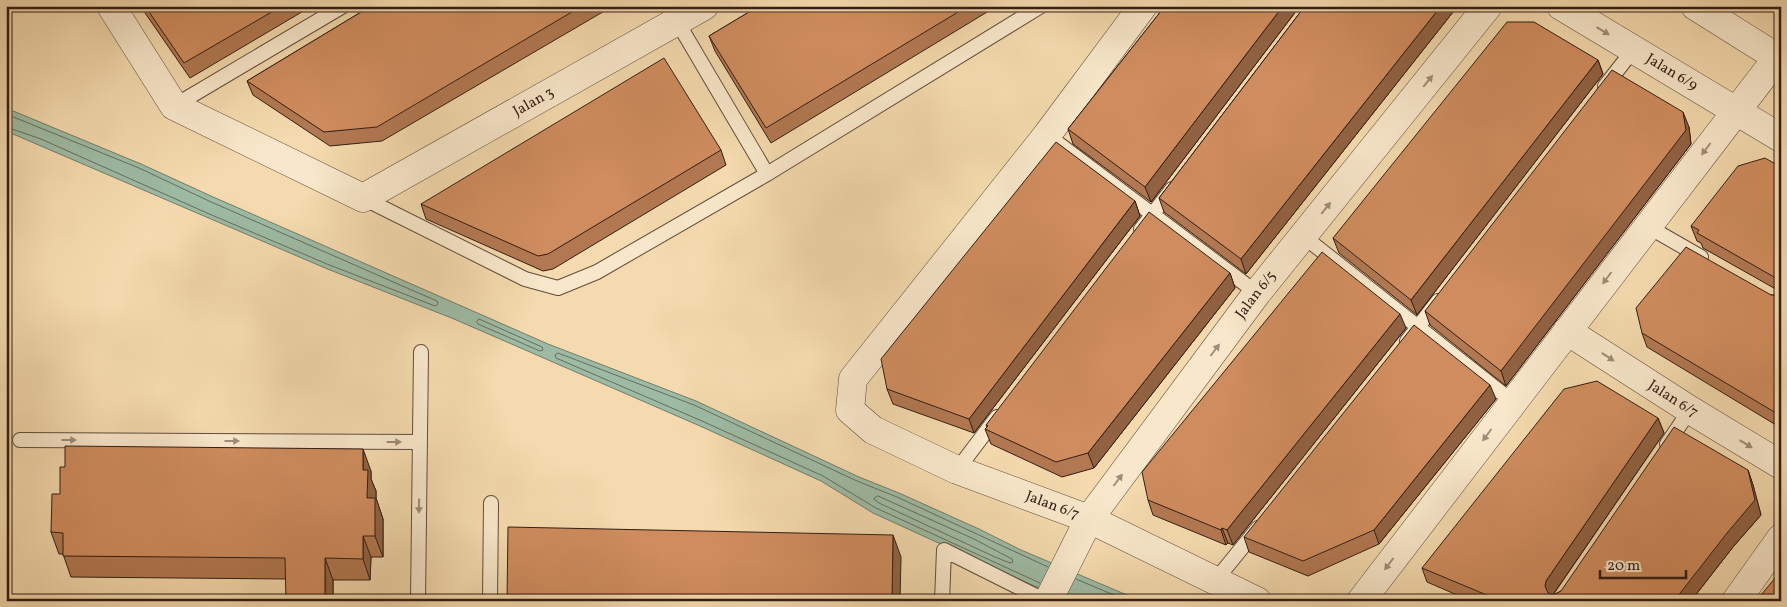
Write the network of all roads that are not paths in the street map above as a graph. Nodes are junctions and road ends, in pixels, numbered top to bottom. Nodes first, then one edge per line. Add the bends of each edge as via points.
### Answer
1 (111, 6) edge
2 (343, 6) edge
3 (704, 6) edge
4 (1041, 6) edge
5 (1143, 6) edge
6 (1488, 6) edge
7 (1561, 6) edge
8 (1694, 6) edge
9 (672, 14) edge
10 (1634, 50) junction
11 (1779, 59) edge
12 (1598, 96) edge
13 (174, 106) junction
14 (1736, 110) junction
15 (1047, 135) junction
16 (1781, 138) edge
17 (767, 174) junction
18 (1182, 176) edge
19 (363, 198) junction
20 (1152, 214) junction
21 (1648, 226) junction
22 (1303, 236) junction
23 (1134, 238) edge
24 (1714, 264) edge
25 (1448, 288) edge
26 (1257, 293) junction
27 (1418, 327) junction
28 (1568, 331) junction
29 (1399, 350) edge
30 (421, 352) dead end
31 (1513, 402) junction
32 (1004, 408) edge
33 (1690, 410) junction
34 (20, 440) dead end
35 (420, 442) junction
36 (1658, 458) edge
37 (1781, 465) edge
38 (957, 470) junction
39 (491, 503) dead end
40 (1089, 519) junction
41 (1264, 519) edge
42 (1781, 538) edge
43 (1215, 581) junction
44 (418, 601) edge
45 (490, 601) edge
46 (942, 601) edge
47 (1047, 601) edge
48 (1257, 601) edge
49 (1361, 601) edge
50 (1736, 601) edge

1 - 13 street
2 - 13 lane
3 - 9 street, Jalan 3
4 - 17 lane
5 - 15 street
22 -> 6 street, Jalan 6/5
7 -> 10 street, Jalan 6/9
8 - 11 street
9 - 17 lane
9 - 19 street, Jalan 3
10 - 12 lane
10 - 14 street, Jalan 6/9
11 - 14 street
13 - 19 street
14 - 16 street, Jalan 6/9
14 -> 21 street
15 - 20 lane
15 - 38 street, Jalan 6/7 via 853,379 850,410 873,430
17 - 19 lane via 596,272 558,288 525,279
18 - 20 lane
20 - 23 lane
20 - 26 lane
21 - 24 lane
21 -> 28 street
22 - 26 street, Jalan 6/5
22 - 27 lane
25 - 27 lane
40 -> 26 street, Jalan 6/5
27 - 29 lane
27 - 31 lane
28 - 31 street
28 -> 33 street, Jalan 6/7
30 - 35 lane
31 -> 49 street
32 - 38 lane
33 - 36 lane
33 -> 37 street, Jalan 6/7
34 -> 35 lane
35 -> 44 lane
38 - 40 street, Jalan 6/7
39 - 45 lane
40 - 43 street, Jalan 6/7
40 - 47 street, Jalan 6/5
41 - 43 lane
42 - 50 street
43 - 48 street, Jalan 6/7
46 - 47 lane via 944,550

